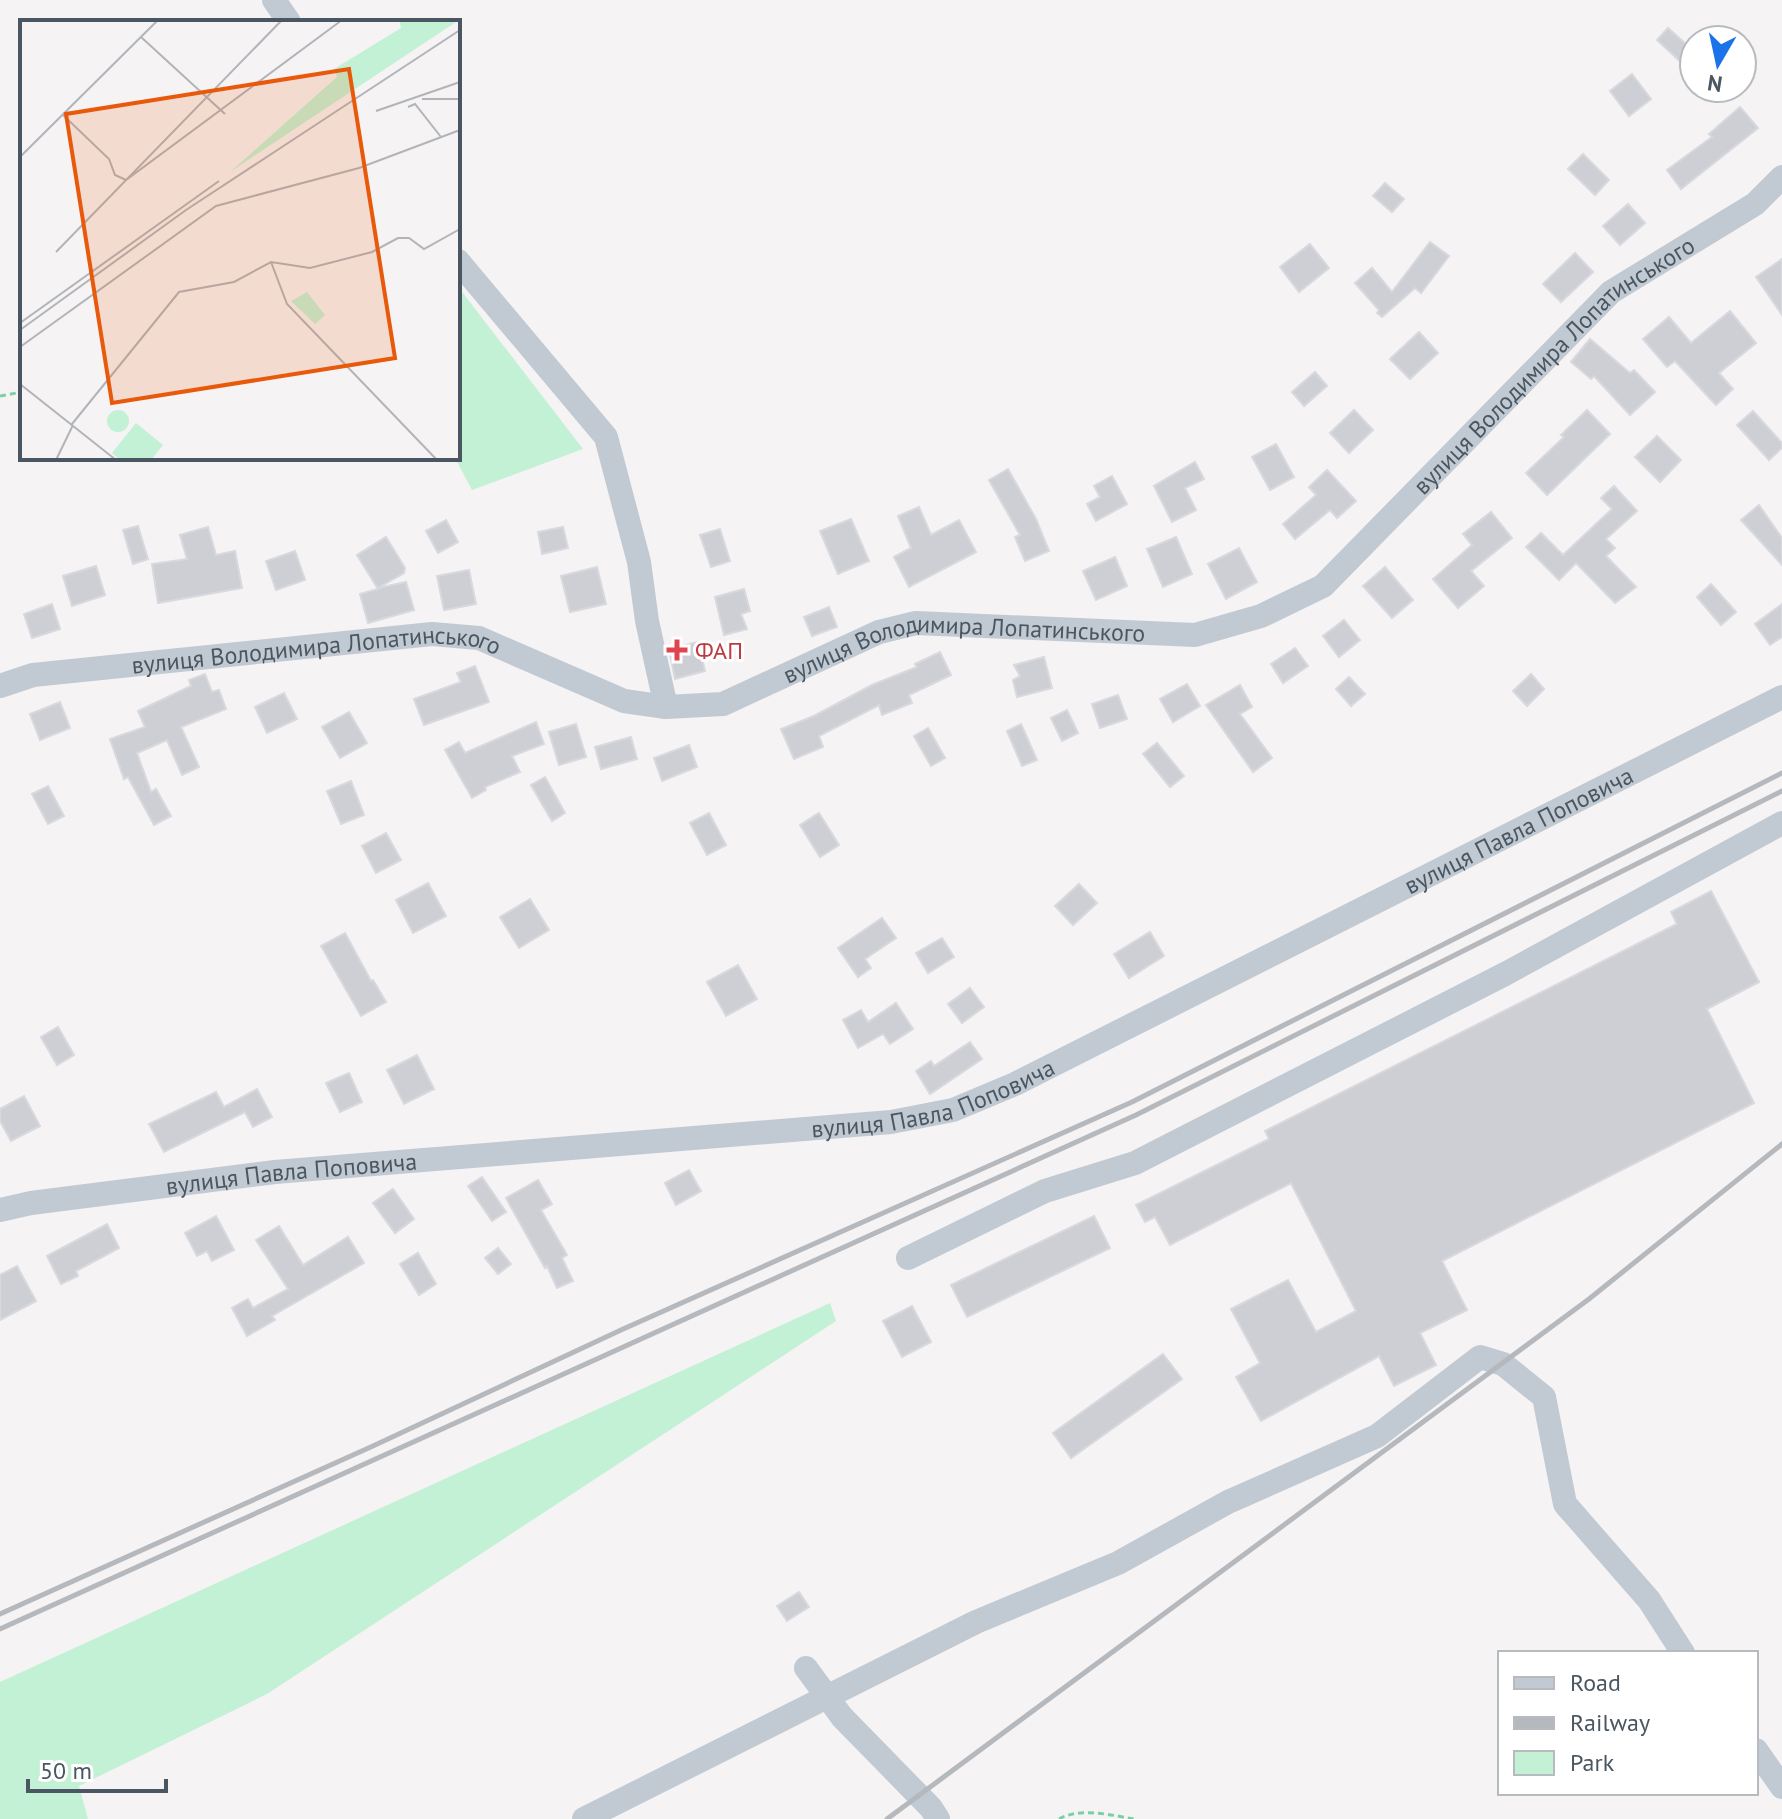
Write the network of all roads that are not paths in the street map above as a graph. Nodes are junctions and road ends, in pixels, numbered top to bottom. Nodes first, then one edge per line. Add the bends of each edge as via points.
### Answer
1 (274, 0) edge
2 (288, 20) edge
3 (1782, 177) edge
4 (463, 267) edge
5 (0, 686) edge
6 (1782, 697) edge
7 (666, 707) junction
8 (1782, 823) edge
9 (0, 1210) edge
10 (908, 1258) dead end
11 (1682, 1651) edge
12 (806, 1668) dead end
13 (827, 1697) junction
14 (1758, 1753) edge
15 (1782, 1787) edge
16 (584, 1819) edge
17 (938, 1819) edge

1 - 2 street
3 - 7 street, вулиця Володимира Лопатинського via 1755,204 1611,292 1323,586 1261,616 1195,635 916,623 879,632 723,704
4 - 7 street via 606,437 639,562
5 - 7 street, вулиця Володимира Лопатинського via 33,675 432,634 479,638 624,701
6 - 9 street, вулиця Павла Поповича via 1015,1084 953,1110 891,1122 275,1172
8 - 10 street via 1505,974 1135,1163 1045,1191
11 - 13 street via 1649,1600 1565,1504 1544,1397 1503,1364 1480,1357 1377,1436 1228,1502 1118,1563 976,1622
12 - 13 street
13 - 16 street
13 - 17 street
14 - 15 street

